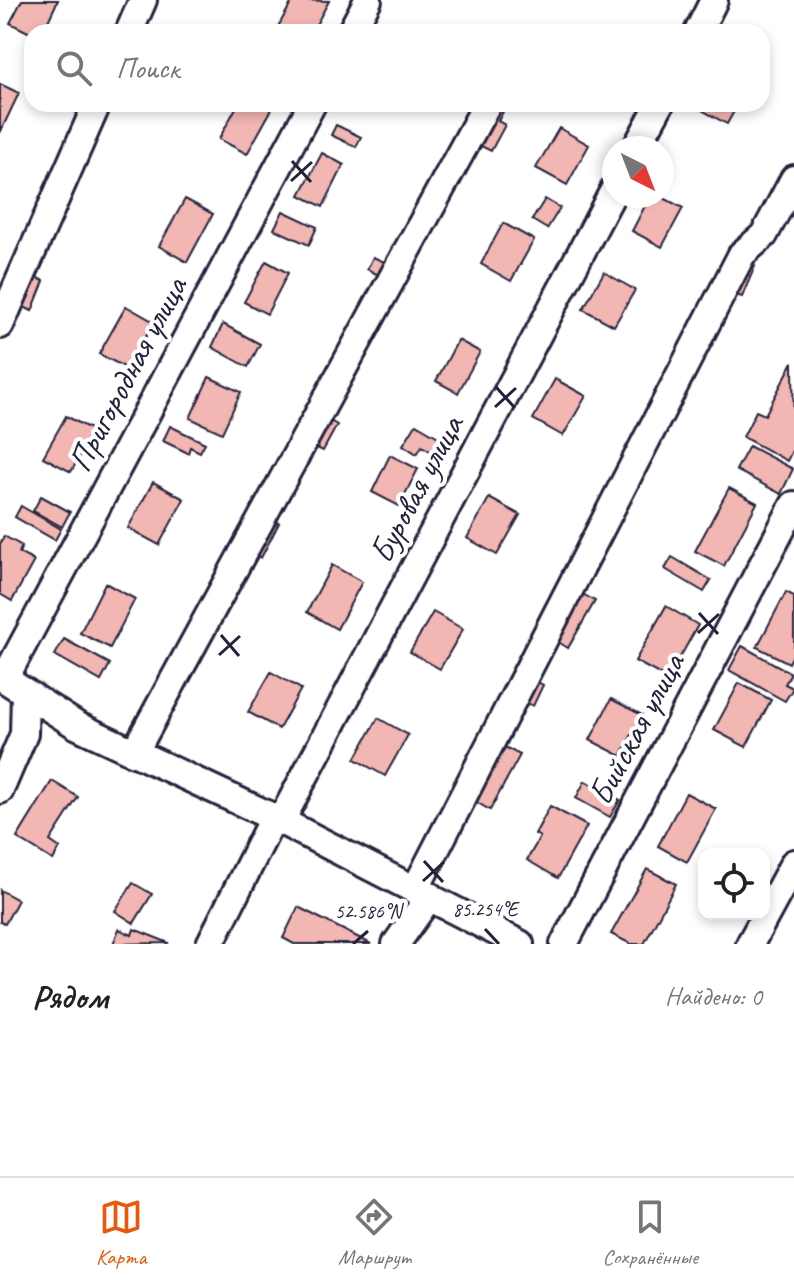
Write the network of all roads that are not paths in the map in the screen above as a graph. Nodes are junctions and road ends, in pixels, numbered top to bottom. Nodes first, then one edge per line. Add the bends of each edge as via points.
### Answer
1 (143, 0) edge
2 (368, 0) edge
3 (714, 0) edge
4 (132, 24) edge
5 (355, 24) edge
6 (702, 24) edge
7 (93, 112) edge
8 (308, 112) edge
9 (483, 112) edge
10 (656, 112) edge
11 (643, 136) edge
12 (794, 179) edge
13 (604, 208) edge
14 (0, 325) edge
15 (794, 505) edge
16 (10, 682) edge
17 (134, 753) junction
18 (0, 790) edge
19 (277, 820) junction
20 (794, 863) edge
21 (423, 892) junction
22 (210, 944) edge
23 (396, 944) edge
24 (520, 944) edge
25 (564, 944) edge
26 (750, 944) edge

1 - 4 street
2 - 5 street
3 - 6 street
7 - 14 street
8 - 16 street, Пригородная улица
9 - 17 street
10 - 11 street
12 - 21 street via 764,235 742,254
13 - 19 street, Буровая улица
15 - 25 street, Бийская улица
16 - 17 street via 76,725
16 - 18 street via 24,734
17 - 19 street
19 - 21 street
19 - 22 street, Буровая улица
20 - 26 street
21 - 23 street
21 - 24 street

